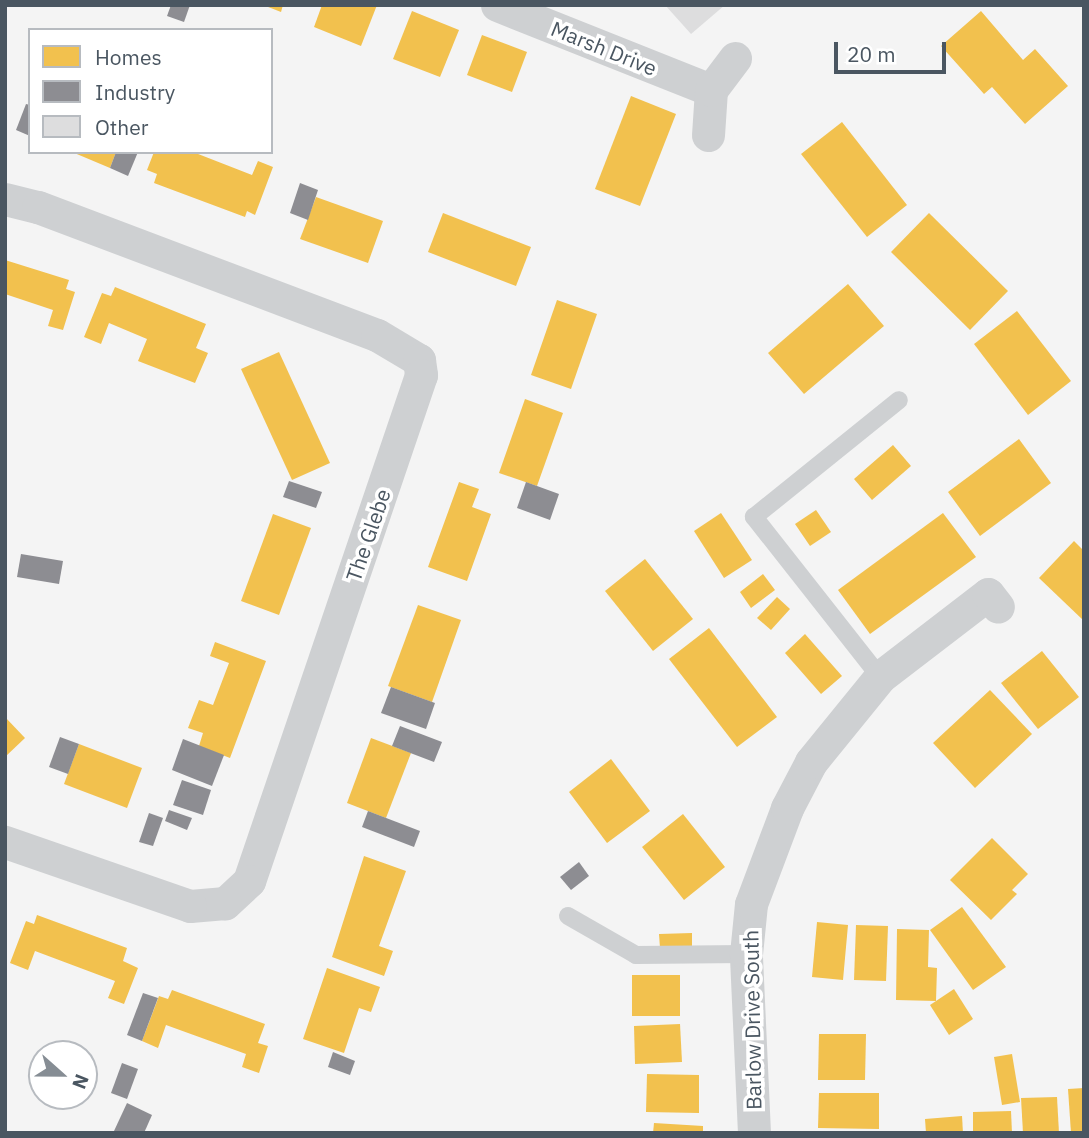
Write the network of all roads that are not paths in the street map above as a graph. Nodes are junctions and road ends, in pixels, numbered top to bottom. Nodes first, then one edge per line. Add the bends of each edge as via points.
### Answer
1 (497, 5) edge
2 (735, 58) dead end
3 (711, 90) junction
4 (708, 135) dead end
5 (5, 199) edge
6 (899, 400) dead end
7 (998, 607) dead end
8 (880, 677) junction
9 (5, 842) edge
10 (568, 916) dead end
11 (747, 954) junction
12 (754, 1133) edge

1 - 3 street, Marsh Drive
2 - 3 street
3 - 4 street
5 - 9 street, The Glebe via 38,207 377,335 419,360 421,374 250,881 225,902 190,905
6 - 8 lane via 754,517
7 - 8 street, Barlow Drive South via 988,594
8 - 11 street, Barlow Drive South via 811,762 787,808 751,904
10 - 11 lane via 636,955
11 - 12 street, Barlow Drive South

